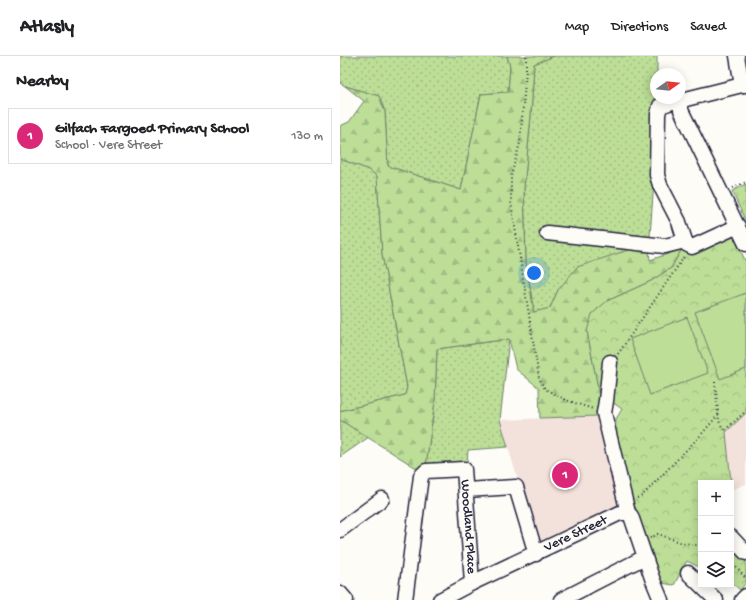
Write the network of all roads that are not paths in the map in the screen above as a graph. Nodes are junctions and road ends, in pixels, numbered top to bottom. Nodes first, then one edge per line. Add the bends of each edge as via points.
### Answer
1 (737, 56) edge
2 (744, 85) edge
3 (686, 99) edge
4 (666, 104) edge
5 (681, 104) edge
6 (738, 226) junction
7 (547, 234) dead end
8 (689, 244) junction
9 (746, 244) edge
10 (610, 362) road end
11 (466, 490) junction
12 (382, 499) dead end
13 (628, 513) junction
14 (340, 530) edge
15 (734, 540) edge
16 (746, 553) edge
17 (536, 554) junction
18 (645, 557) junction
19 (688, 573) dead end
20 (472, 583) junction
21 (340, 593) edge
22 (746, 596) edge
23 (346, 600) edge
24 (405, 600) edge
25 (440, 600) edge
26 (561, 600) edge
27 (661, 600) edge
28 (716, 600) edge
29 (742, 600) edge

1 - 2 street
2 - 3 street
4 - 8 street via 660,106 658,114 657,175
5 - 6 street
6 - 8 street
6 - 9 street
7 - 8 street via 665,246
10 - 13 street via 604,413
11 - 17 street via 516,487
11 - 20 street, Woodland Place
11 - 24 street, Woodland Place via 464,469 426,471 421,476
12 - 14 street
13 - 17 street, Vere Street via 620,513
13 - 18 street
15 - 16 street
17 - 20 street, Vere Street
18 - 26 street
18 - 27 street
19 - 28 street
20 - 25 street, Vere Street
21 - 23 street
22 - 29 street

